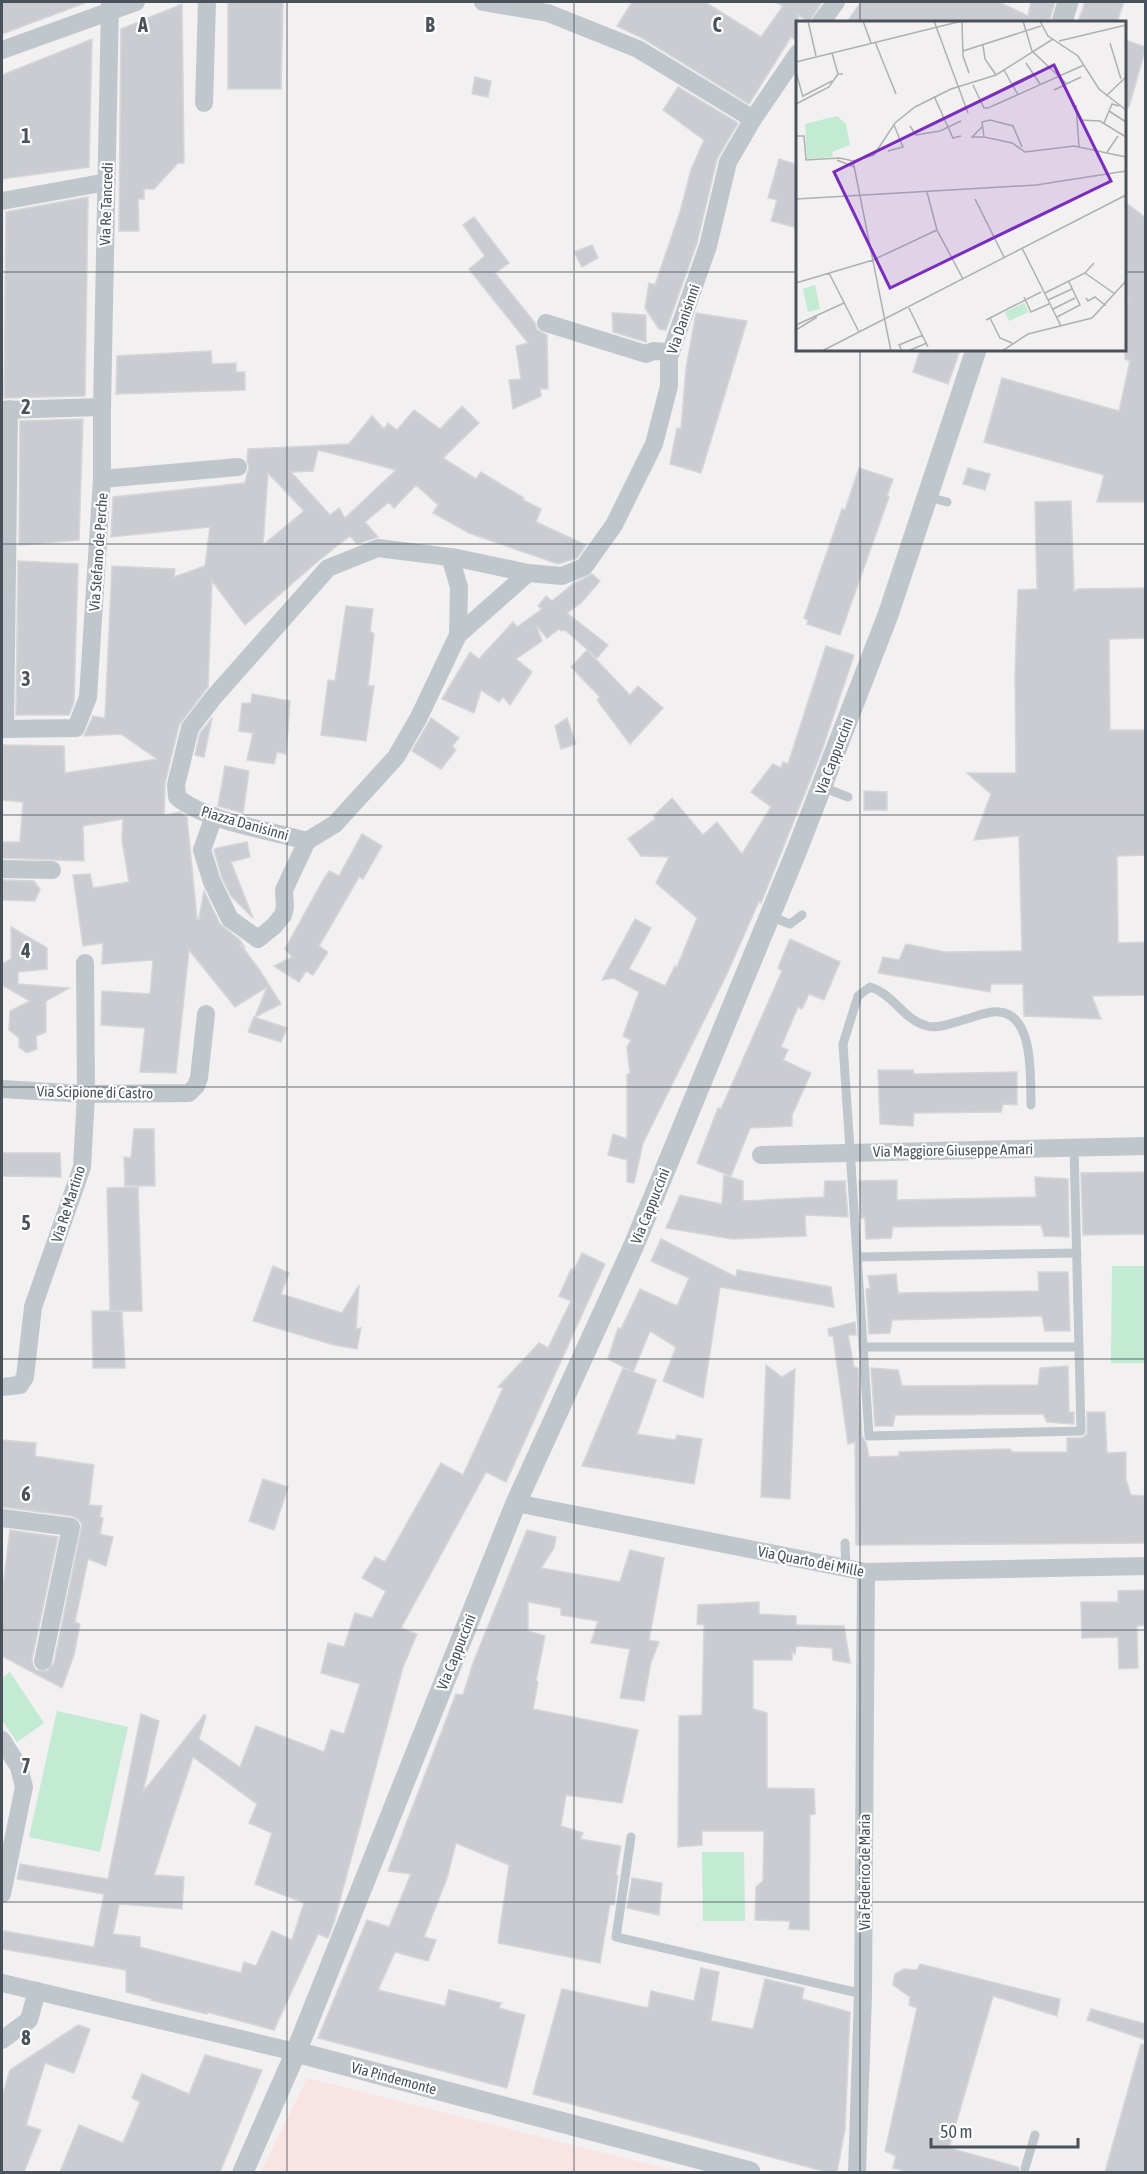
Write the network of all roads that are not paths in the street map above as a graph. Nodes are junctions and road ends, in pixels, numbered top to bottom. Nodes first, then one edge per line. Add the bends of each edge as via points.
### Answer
1 (136, 2) edge
2 (207, 2) edge
3 (483, 2) edge
4 (836, 2) edge
5 (1068, 2) edge
6 (110, 6) edge
7 (544, 7) edge
8 (821, 21) edge
9 (1062, 21) edge
10 (2, 50) edge
11 (796, 56) edge
12 (204, 103) dead end
13 (753, 119) junction
14 (107, 182) junction
15 (2, 201) edge
16 (546, 323) dead end
17 (976, 351) edge
18 (671, 352) junction
19 (102, 407) junction
20 (5, 409) edge
21 (238, 466) dead end
22 (102, 479) junction
23 (450, 557) junction
24 (528, 573) junction
25 (458, 635) junction
26 (3, 729) edge
27 (822, 788) junction
28 (848, 797) dead end
29 (214, 816) junction
30 (307, 841) junction
31 (2, 869) edge
32 (52, 870) dead end
33 (802, 915) dead end
34 (770, 916) junction
35 (85, 963) dead end
36 (206, 1014) dead end
37 (2, 1089) edge
38 (86, 1094) junction
39 (1031, 1105) dead end
40 (1146, 1146) edge
41 (1074, 1147) junction
42 (851, 1152) junction
43 (761, 1155) dead end
44 (1077, 1253) junction
45 (858, 1257) junction
46 (863, 1347) junction
47 (1079, 1347) junction
48 (2, 1387) edge
49 (516, 1503) junction
50 (2, 1518) edge
51 (845, 1543) dead end
52 (1146, 1566) edge
53 (846, 1568) junction
54 (866, 1572) junction
55 (43, 1661) dead end
56 (2, 1740) edge
57 (631, 1837) dead end
58 (2, 1894) edge
59 (2, 1983) edge
60 (37, 1991) junction
61 (863, 1994) junction
62 (2, 2040) edge
63 (296, 2052) junction
64 (1035, 2135) dead end
65 (1025, 2168) dead end
66 (243, 2172) edge
67 (750, 2172) edge
68 (857, 2172) edge

1 - 6 street
2 - 12 street
3 - 7 street
4 - 8 street
5 - 9 street
6 - 10 street
6 - 14 street, Via Re Tancredi
7 - 13 street via 638,49
11 - 13 street, Via Danisinni
13 - 18 street, Via Danisinni via 728,162 708,246
14 - 15 street
14 - 19 street, Via Re Tancredi
16 - 18 street via 646,354
17 - 27 street, Via Cappuccini via 937,500
18 - 24 street, Via Danisinni via 669,386 654,444 614,525 584,567 562,576
19 - 20 street
19 - 22 street, Via Stefano de Perche
20 - 26 street
21 - 22 street
22 - 26 street, Via Stefano de Perche via 88,697 76,728
23 - 24 street, Piazza Danisinni
23 - 25 street via 459,587
23 - 29 street, Piazza Danisinni via 378,548 328,568 190,728 176,785 177,797
24 - 25 street, Piazza Danisinni
25 - 30 street, Piazza Danisinni via 396,757 335,824
27 - 28 lane
27 - 34 street, Via Cappuccini
29 - 30 street, Piazza Danisinni
29 - 30 street via 202,850 212,882 230,919 258,939 283,915 284,890
31 - 32 street
33 - 34 lane via 790,924
34 - 49 street, Via Cappuccini via 634,1245
35 - 38 street, Via Re Martino
36 - 38 street, Via Scipione di Castro via 199,1078 189,1093
37 - 38 street, Via Scipione di Castro
38 - 48 street, Via Re Martino via 82,1167 33,1307 25,1377 20,1385
39 - 42 lane via 1029,1050 1023,1031 1011,1016 999,1011 928,1026 912,1019 881,990 870,987 858,996 843,1044
40 - 41 street, Via Maggiore Giuseppe Amari
41 - 42 street, Via Maggiore Giuseppe Amari
41 - 44 lane
42 - 43 street, Via Maggiore Giuseppe Amari
42 - 45 lane
44 - 45 lane
44 - 47 lane
45 - 46 lane
46 - 47 lane
46 - 47 lane via 869,1436 1081,1431
49 - 53 street, Via Quarto dei Mille
49 - 63 street, Via Cappuccini
50 - 55 street via 71,1527
51 - 53 lane
52 - 54 street, Via Quarto dei Mille
53 - 54 street, Via Quarto dei Mille
54 - 61 street, Via Federico de Maria
56 - 58 street via 19,1767 24,1787
57 - 61 lane via 616,1937
59 - 60 street, Via Pindemonte
60 - 62 street via 29,2020
60 - 63 street, Via Pindemonte
61 - 68 street, Via Federico de Maria
63 - 66 street, Via Cappuccini
63 - 67 street, Via Pindemonte
64 - 65 lane

